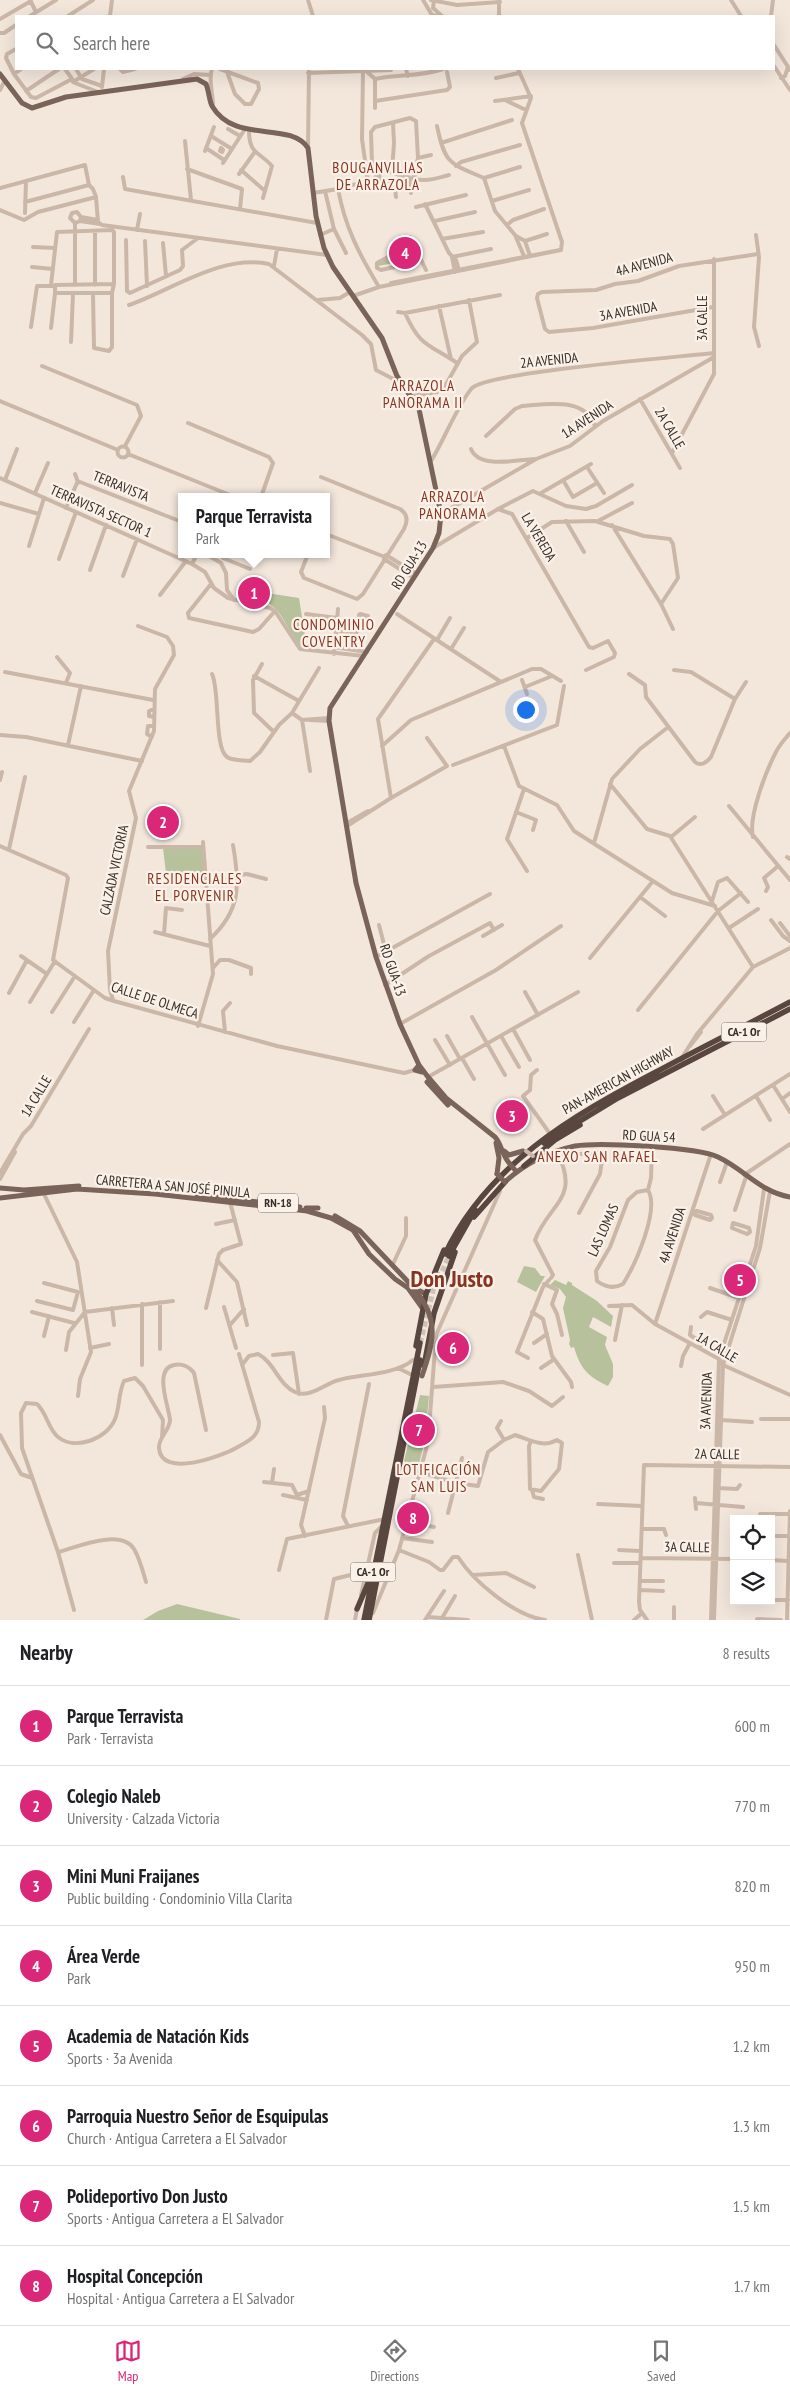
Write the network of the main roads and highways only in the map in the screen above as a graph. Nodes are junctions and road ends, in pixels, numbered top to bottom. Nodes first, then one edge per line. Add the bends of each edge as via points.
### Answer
1 (0, 74) edge
2 (790, 1002) edge
3 (788, 1011) edge
4 (718, 1039) junction
5 (690, 1060) junction
6 (682, 1061) junction
7 (674, 1062) junction
8 (416, 1065) junction
9 (426, 1078) junction
10 (629, 1086) junction
11 (640, 1086) junction
12 (617, 1095) junction
13 (500, 1142) junction
14 (524, 1151) junction
15 (509, 1163) junction
16 (524, 1166) junction
17 (516, 1170) junction
18 (497, 1174) junction
19 (504, 1182) junction
20 (70, 1186) junction
21 (0, 1189) edge
22 (43, 1192) junction
23 (790, 1197) edge
24 (0, 1198) edge
25 (306, 1208) junction
26 (318, 1208) dead end
27 (472, 1220) junction
28 (462, 1224) junction
29 (458, 1233) junction
30 (449, 1241) junction
31 (458, 1246) junction
32 (369, 1254) junction
33 (447, 1255) tunnel mouth
34 (401, 1273) junction
35 (406, 1278) junction
36 (426, 1294) junction
37 (414, 1296) junction
38 (437, 1300) junction
39 (423, 1310) junction
40 (434, 1313) junction
41 (421, 1321) junction
42 (422, 1376) junction
43 (407, 1414) junction
44 (407, 1430) junction
45 (386, 1520) junction
46 (370, 1572) junction
47 (357, 1609) road end
48 (364, 1620) edge
49 (369, 1620) edge

1 - 8 main road, RD GUA-13 via 22,102 32,108 102,90 194,78 203,82 213,107 230,122 247,130 291,136 302,141 308,148 317,223 327,255 386,346 394,370 418,410 443,513 439,533 433,548 332,703 329,720 354,876 385,985
2 - 4 highway, PAN-AMERICAN HIGHWAY / CA-1 Or
3 - 5 highway, PAN-AMERICAN HIGHWAY / CA-1 Or
4 - 5 highway via 688,1056
4 - 6 highway, PAN-AMERICAN HIGHWAY / CA-1 Or
5 - 6 highway, PAN-AMERICAN HIGHWAY / CA-1 Or
6 - 7 highway, PAN-AMERICAN HIGHWAY / CA-1 Or
6 - 11 highway, PAN-AMERICAN HIGHWAY / CA-1 Or
7 - 10 highway, PAN-AMERICAN HIGHWAY / CA-1 Or
7 - 11 highway via 674,1067
8 - 9 main road, RD GUA-13
8 - 9 main road
9 - 13 main road, RD GUA-13
9 - 18 main road, RD GUA-13 via 443,1100 497,1144
10 - 11 highway
10 - 12 highway, PAN-AMERICAN HIGHWAY / CA-1 Or
11 - 12 highway, PAN-AMERICAN HIGHWAY / CA-1 Or
12 - 14 highway via 590,1105 548,1131
12 - 16 highway
12 - 28 highway, PAN-AMERICAN HIGHWAY / CA-1 Or via 554,1131 521,1156 489,1187
13 - 14 main road via 507,1155
13 - 15 main road, RD GUA-13
14 - 15 highway
15 - 17 main road, RD GUA-13, bridge
15 - 18 highway
16 - 17 main road, RD GUA 54
16 - 23 main road, RD GUA 54 via 580,1146 694,1150 711,1154 767,1190
17 - 19 main road, RD GUA 54
18 - 19 main road, bridge
18 - 28 highway via 468,1206
19 - 27 highway
20 - 21 main road, CARRETERA A SAN JOSÉ PINULA / RN-18
20 - 22 main road
20 - 25 main road, CARRETERA A SAN JOSÉ PINULA / RN-18 via 152,1190
21 - 24 main road
22 - 24 main road, CARRETERA A SAN JOSÉ PINULA / RN-18
22 - 32 main road, CARRETERA A SAN JOSÉ PINULA / RN-18 via 77,1189 114,1191 292,1209 331,1218 353,1230
25 - 26 main road
25 - 34 main road, CARRETERA A SAN JOSÉ PINULA / RN-18 via 348,1222
27 - 28 highway
27 - 31 highway
28 - 29 highway, PAN-AMERICAN HIGHWAY / CA-1 Or
28 - 30 highway
29 - 30 highway
29 - 31 highway
29 - 33 highway, PAN-AMERICAN HIGHWAY / CA-1 Or
30 - 36 highway
31 - 38 highway
32 - 34 main road via 375,1248
32 - 37 main road, CARRETERA A SAN JOSÉ PINULA / RN-18
34 - 35 main road, CARRETERA A SAN JOSÉ PINULA / RN-18
35 - 36 main road, CARRETERA A SAN JOSÉ PINULA / RN-18 via 416,1290
35 - 42 main road, bridge via 424,1300 433,1323
36 - 38 highway via 435,1296
36 - 39 highway
37 - 39 main road, CARRETERA A SAN JOSÉ PINULA / RN-18
37 - 41 main road
38 - 40 highway
39 - 40 highway
39 - 41 highway
40 - 42 highway
41 - 43 highway via 410,1374
42 - 44 highway
43 - 44 highway, CA-1 Or
43 - 44 highway, CA-1 Or via 421,1343
44 - 45 highway, CA-1 Or
44 - 45 highway, CA-1 Or
45 - 46 highway, CA-1 Or
45 - 49 highway, CA-1 Or via 377,1596
46 - 47 highway
46 - 48 highway, CA-1 Or

